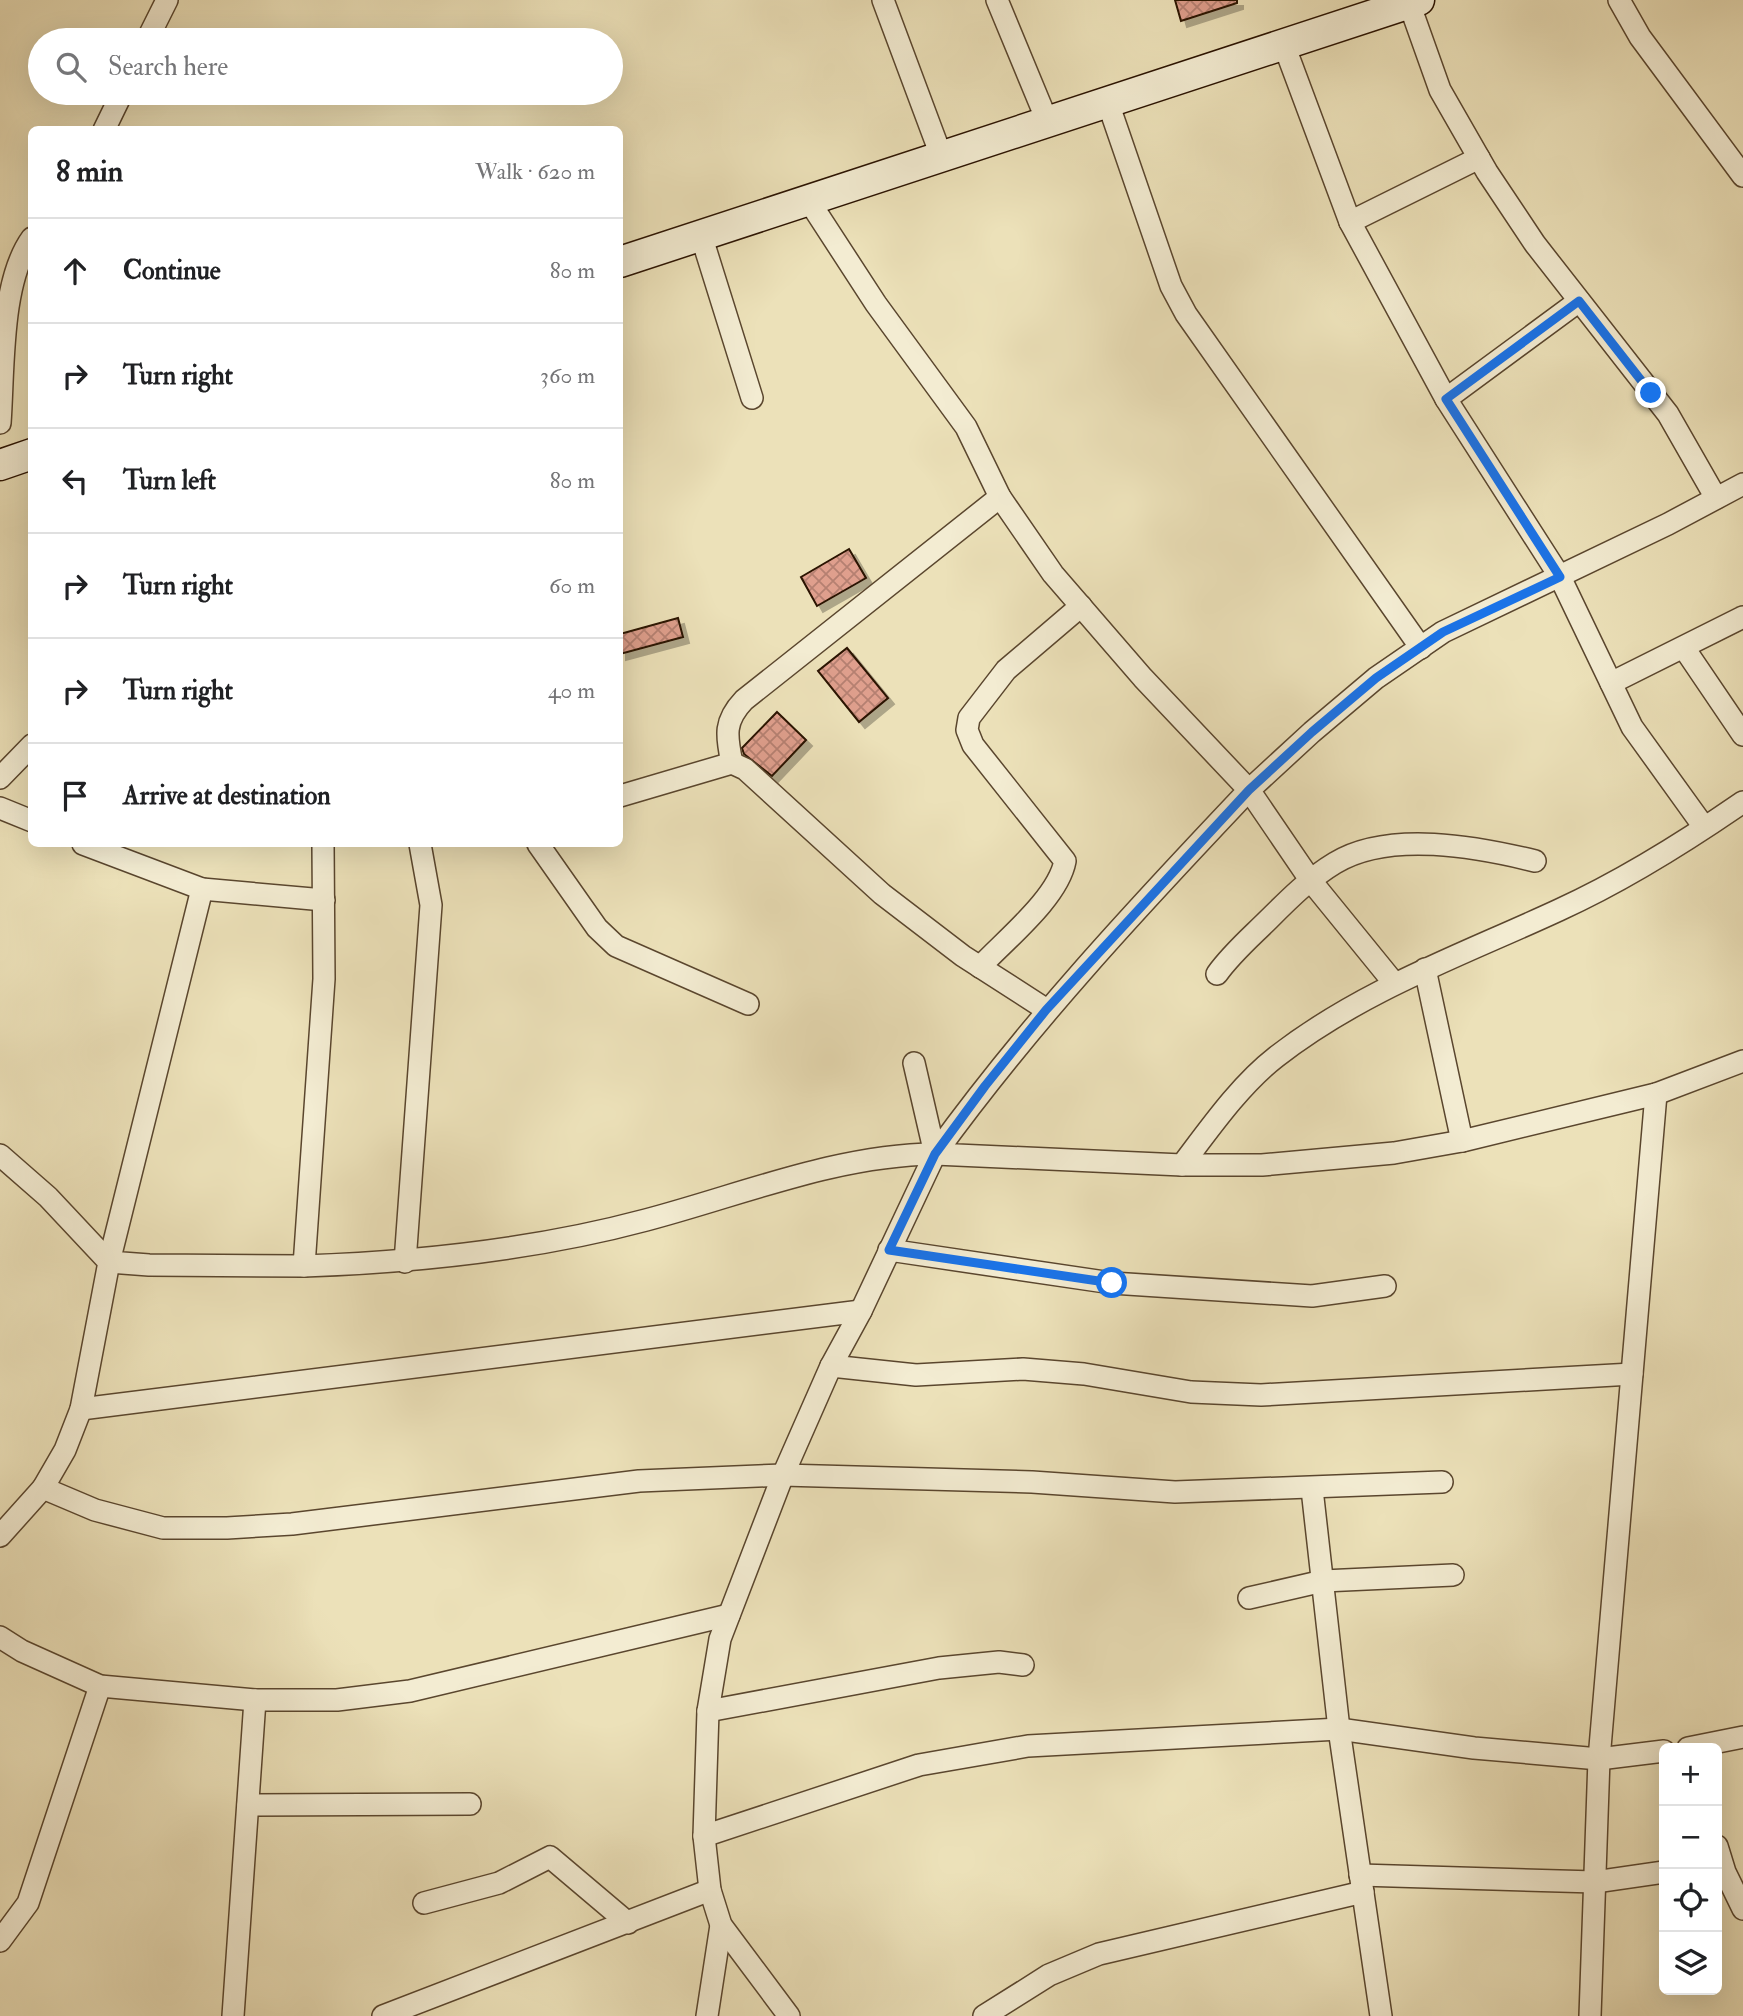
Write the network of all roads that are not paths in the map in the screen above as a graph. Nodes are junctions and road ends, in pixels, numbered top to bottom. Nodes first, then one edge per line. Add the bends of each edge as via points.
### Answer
1 (167, 0) edge
2 (883, 0) edge
3 (997, 0) edge
4 (1619, 0) edge
5 (1414, 2) edge
6 (153, 28) edge
7 (1284, 45) junction
8 (1108, 103) junction
9 (116, 105) edge
10 (1048, 123) junction
11 (106, 126) edge
12 (942, 158) junction
13 (1479, 158) junction
14 (1743, 176) edge
15 (809, 201) junction
16 (1350, 222) junction
17 (701, 235) junction
18 (28, 246) edge
19 (623, 260) edge
20 (1579, 301) junction
21 (752, 398) dead end
22 (1446, 399) junction
23 (0, 423) edge
24 (28, 455) edge
25 (0, 465) edge
26 (1743, 484) edge
27 (1000, 497) junction
28 (1716, 498) junction
29 (1560, 577) junction
30 (1081, 606) junction
31 (1743, 617) edge
32 (1421, 648) junction
33 (1684, 648) junction
34 (1611, 683) junction
35 (1743, 735) edge
36 (28, 749) edge
37 (732, 762) junction
38 (0, 778) edge
39 (1249, 790) junction
40 (623, 795) edge
41 (1743, 802) edge
42 (0, 808) edge
43 (28, 819) edge
44 (1704, 827) junction
45 (91, 847) edge
46 (323, 847) edge
47 (421, 847) edge
48 (540, 847) edge
49 (1535, 862) dead end
50 (1311, 881) junction
51 (202, 889) junction
52 (324, 900) junction
53 (980, 967) junction
54 (1425, 969) junction
55 (1217, 974) dead end
56 (1394, 983) junction
57 (748, 1004) dead end
58 (1046, 1010) junction
59 (1743, 1061) edge
60 (914, 1063) dead end
61 (1656, 1094) junction
62 (1462, 1140) junction
63 (0, 1154) edge
64 (935, 1154) junction
65 (1182, 1165) junction
66 (889, 1250) junction
67 (110, 1262) junction
68 (405, 1262) junction
69 (304, 1266) junction
70 (1385, 1286) dead end
71 (861, 1311) junction
72 (831, 1366) junction
73 (1632, 1374) junction
74 (82, 1409) junction
75 (783, 1475) junction
76 (1442, 1482) dead end
77 (43, 1488) junction
78 (1312, 1489) junction
79 (0, 1536) edge
80 (1453, 1575) dead end
81 (1323, 1581) junction
82 (1249, 1598) dead end
83 (729, 1615) junction
84 (0, 1637) edge
85 (1023, 1665) dead end
86 (100, 1686) junction
87 (256, 1700) junction
88 (708, 1711) junction
89 (1339, 1729) junction
90 (1743, 1737) edge
91 (1717, 1743) edge
92 (1659, 1752) edge
93 (1599, 1759) junction
94 (470, 1804) dead end
95 (248, 1805) junction
96 (704, 1836) junction
97 (1722, 1866) edge
98 (1659, 1873) edge
99 (1595, 1882) junction
100 (1362, 1884) junction
101 (710, 1890) junction
102 (424, 1903) dead end
103 (1743, 1909) edge
104 (628, 1923) junction
105 (720, 1925) junction
106 (0, 1941) edge
107 (233, 2016) edge
108 (383, 2016) edge
109 (707, 2016) edge
110 (789, 2016) edge
111 (984, 2016) edge
112 (1381, 2016) edge
113 (1590, 2016) edge

1 - 6 street
2 - 12 street
3 - 10 street
4 - 14 street via 1640,37
5 - 7 street
5 - 13 street via 1440,90
7 - 8 street
7 - 16 street
8 - 10 street
8 - 32 street via 1176,295
9 - 11 street
10 - 12 street
12 - 15 street
13 - 16 street
13 - 20 street
15 - 17 street
15 - 27 street via 965,427
16 - 22 street
17 - 19 street
17 - 21 street
18 - 23 street via 11,295
20 - 22 street
20 - 28 street via 1668,414
22 - 29 street
24 - 25 street
26 - 28 street
27 - 30 street
27 - 37 street via 744,700 730,714 725,733
28 - 29 street
29 - 32 street via 1443,632
29 - 34 street
30 - 39 street
30 - 53 street via 1006,670 970,718 967,730 973,745 1065,861 1062,876 1049,893
31 - 33 street
32 - 39 street via 1354,696
33 - 34 street
33 - 35 street
34 - 44 street via 1632,727
36 - 38 street
37 - 40 street
37 - 53 street via 882,894
39 - 50 street
39 - 58 street
41 - 44 street
42 - 43 street
44 - 54 street via 1562,909
45 - 51 street
46 - 52 street
47 - 68 street via 431,905
48 - 57 street via 597,928 616,946
49 - 50 street via 1485,849 1430,844 1382,847 1337,862
50 - 55 street via 1230,956
50 - 56 street
51 - 52 street
51 - 67 street
52 - 69 street via 324,979
53 - 58 street
54 - 56 street
54 - 62 street
56 - 65 street via 1339,1013 1274,1058
58 - 64 street
59 - 61 street
60 - 64 street
61 - 62 street
61 - 73 street
62 - 65 street via 1394,1153 1262,1165
63 - 67 street via 57,1205
64 - 65 street
64 - 66 street
64 - 68 street via 868,1160 537,1245
66 - 70 street via 1112,1283 1312,1296
66 - 71 street
67 - 69 street
67 - 74 street
68 - 69 street
71 - 72 street
71 - 74 street
72 - 73 street via 916,1375 1023,1369 1191,1392 1261,1395
72 - 75 street
73 - 93 street
74 - 77 street
75 - 77 street via 639,1481 227,1528 163,1528 95,1510
75 - 78 street via 1032,1482 1175,1492
75 - 83 street
76 - 78 street
77 - 79 street
78 - 81 street
80 - 81 street
81 - 82 street
81 - 89 street
83 - 87 street via 410,1691 337,1700
83 - 88 street via 720,1639
84 - 86 street
85 - 88 street via 999,1662 939,1668
86 - 87 street
86 - 106 street via 28,1903
87 - 95 street
88 - 96 street
89 - 93 street
89 - 96 street via 1014,1748 919,1765
89 - 100 street
90 - 91 street
92 - 93 street
93 - 99 street
94 - 95 street
95 - 107 street
96 - 101 street
97 - 103 street
98 - 99 street
99 - 100 street
99 - 113 street
100 - 111 street via 1099,1954 1049,1975
100 - 112 street
101 - 104 street
101 - 105 street
102 - 104 street via 499,1883 550,1857
104 - 108 street
105 - 109 street
105 - 110 street

